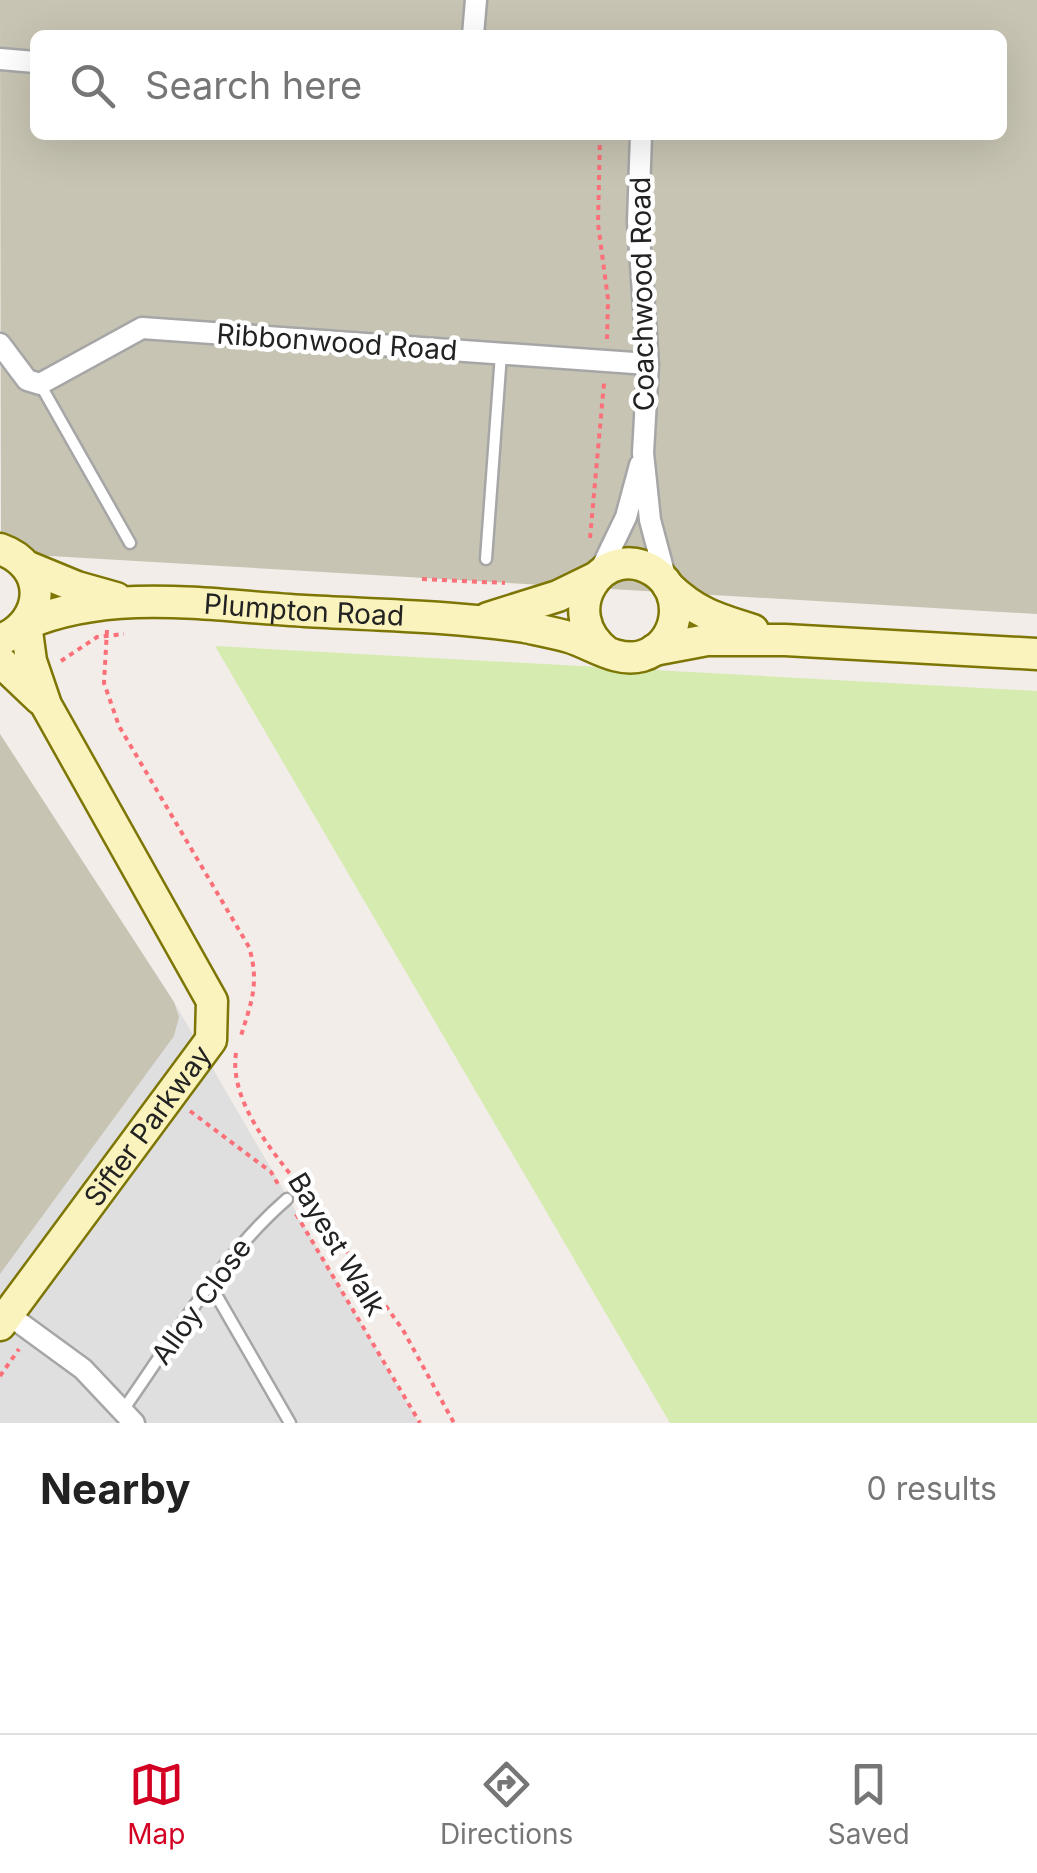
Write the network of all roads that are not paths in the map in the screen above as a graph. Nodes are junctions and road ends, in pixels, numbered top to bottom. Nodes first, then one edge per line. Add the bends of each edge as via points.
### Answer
1 (476, 0) edge
2 (473, 30) edge
3 (0, 59) edge
4 (30, 62) edge
5 (641, 140) edge
6 (0, 344) edge
7 (501, 353) junction
8 (648, 364) junction
9 (40, 384) junction
10 (643, 453) junction
11 (130, 543) dead end
12 (0, 550) edge
13 (486, 559) dead end
14 (26, 566) junction
15 (597, 577) junction
16 (668, 586) junction
17 (118, 603) junction
18 (480, 620) junction
19 (26, 624) junction
20 (0, 640) edge
21 (784, 640) junction
22 (654, 650) junction
23 (608, 652) junction
24 (1037, 654) edge
25 (0, 661) edge
26 (46, 705) junction
27 (287, 1200) road end
28 (211, 1286) junction
29 (4, 1320) edge
30 (128, 1417) edge
31 (290, 1423) edge

1 - 2 street
3 - 4 street
5 - 8 street, Coachwood Road via 638,222
6 - 9 street via 27,380
7 - 8 street, Ribbonwood Road
7 - 9 street, Ribbonwood Road via 142,328
7 - 13 lane
8 - 10 street, Coachwood Road
9 - 11 lane
10 - 15 street, Coachwood Road via 626,516
10 - 16 street, Coachwood Road via 656,550
12 - 14 street, Plumpton Road
14 - 17 street, Plumpton Road
14 - 19 street via 36,593
15 - 16 street, Plumpton Road via 635,564
15 - 18 street, Plumpton Road
15 - 23 street via 583,616 595,643
16 - 21 street, Plumpton Road via 710,617
16 - 22 street via 674,625
17 - 18 street, Plumpton Road
17 - 19 street, Plumpton Road
18 - 23 street, Plumpton Road via 571,637
19 - 20 street, Plumpton Road
19 - 26 street, Sifter Parkway
21 - 22 street, Plumpton Road via 707,640
21 - 24 street, Plumpton Road
22 - 23 street, Plumpton Road via 640,657
25 - 26 street, Sifter Parkway
26 - 29 street, Sifter Parkway via 212,1001 211,1040
27 - 28 lane, Alloy Close via 256,1226
28 - 30 lane, Alloy Close
28 - 31 lane
29 - 30 street via 83,1369

